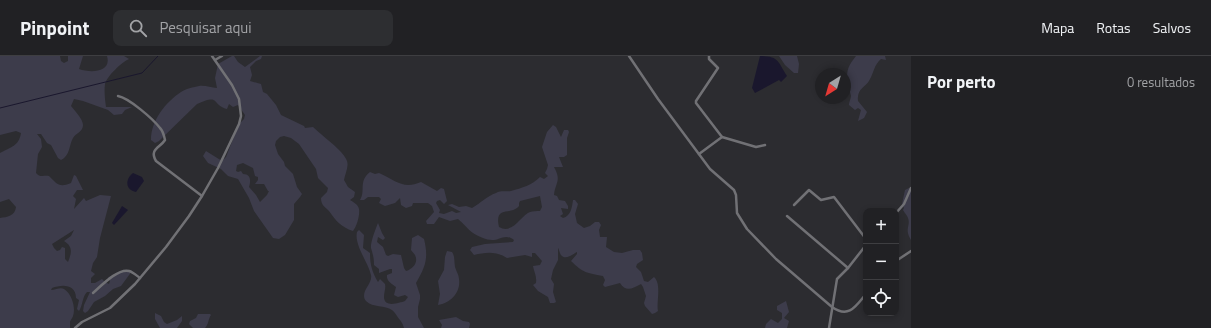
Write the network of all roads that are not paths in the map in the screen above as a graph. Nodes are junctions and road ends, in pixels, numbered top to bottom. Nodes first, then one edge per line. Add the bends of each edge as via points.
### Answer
1 (212, 56) edge
2 (222, 56) edge
3 (629, 56) edge
4 (709, 56) edge
5 (215, 60) junction
6 (118, 96) dead end
7 (722, 137) junction
8 (765, 145) dead end
9 (699, 154) junction
10 (911, 188) edge
11 (202, 196) junction
12 (794, 205) dead end
13 (899, 210) edge
14 (787, 216) dead end
15 (863, 235) edge
16 (863, 249) edge
17 (911, 251) edge
18 (899, 259) edge
19 (848, 268) junction
20 (140, 278) junction
21 (94, 293) dead end
22 (863, 298) edge
23 (832, 307) junction
24 (75, 328) edge
25 (829, 328) edge

1 - 5 street
2 - 5 street
3 - 9 street
4 - 7 street via 718,68 696,104
5 - 11 street via 239,99 241,116 218,168
6 - 11 street via 146,115 162,131 164,140 154,153 156,161
7 - 8 street via 756,147
7 - 9 street
9 - 23 street via 713,172 734,190 737,213 747,229 776,259
10 - 13 street
11 - 20 street via 166,247
12 - 15 street via 809,190 821,200 834,197
14 - 19 street
16 - 19 street
17 - 18 street
19 - 23 street via 837,279
20 - 21 street via 125,270 113,276
20 - 24 street via 110,308
22 - 23 street via 846,313
23 - 25 street

